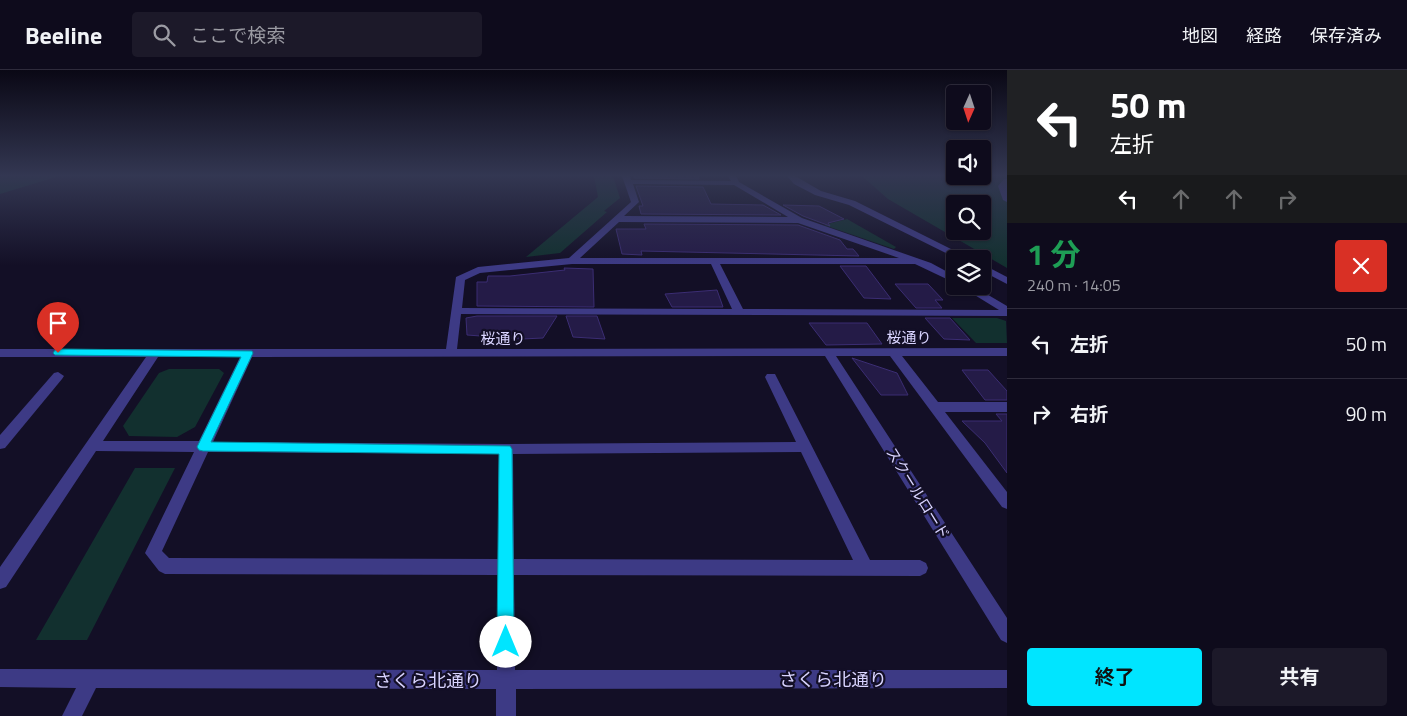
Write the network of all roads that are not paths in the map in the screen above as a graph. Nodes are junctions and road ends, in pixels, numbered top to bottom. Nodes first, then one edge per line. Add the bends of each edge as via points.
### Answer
1 (630, 206) edge
2 (777, 206) edge
3 (858, 206) edge
4 (615, 219) junction
5 (799, 220) junction
6 (946, 250) edge
7 (572, 261) junction
8 (714, 261) junction
9 (915, 261) junction
10 (991, 272) edge
11 (946, 275) edge
12 (1007, 281) edge
13 (980, 295) edge
14 (456, 311) junction
15 (1007, 311) edge
16 (739, 312) junction
17 (828, 352) junction
18 (893, 352) junction
19 (1007, 352) edge
20 (0, 353) edge
21 (155, 353) junction
22 (248, 353) junction
23 (452, 353) junction
24 (58, 376) dead end
25 (771, 377) dead end
26 (935, 407) junction
27 (1007, 407) edge
28 (0, 444) edge
29 (92, 446) junction
30 (203, 447) junction
31 (805, 447) junction
32 (506, 449) junction
33 (1007, 503) edge
34 (505, 566) junction
35 (865, 568) junction
36 (920, 568) dead end
37 (0, 581) edge
38 (1007, 634) edge
39 (0, 678) edge
40 (91, 678) junction
41 (1007, 679) edge
42 (506, 680) junction
43 (72, 716) edge
44 (506, 716) edge

1 - 4 street
2 - 5 street
3 - 6 street
4 - 5 street
4 - 7 street
5 - 9 street
7 - 8 street
7 - 14 street via 478,270 460,279
8 - 9 street
8 - 16 street
9 - 11 street
10 - 12 street
13 - 15 street
14 - 16 street
14 - 23 street
15 - 16 street
17 - 18 street, 桜通り
17 - 23 street, 桜通り
17 - 38 street, スクールロード
18 - 19 street, 桜通り
18 - 26 street
20 - 21 street, 桜通り
21 - 22 street, 桜通り
21 - 29 street
22 - 23 street, 桜通り
22 - 30 street
24 - 28 street
25 - 31 street
26 - 27 street
26 - 33 street
29 - 30 street
29 - 37 street
30 - 32 street
30 - 34 street via 153,553 165,566
31 - 32 street
31 - 35 street
32 - 34 street
34 - 35 street
34 - 42 street
35 - 36 street
39 - 40 street, さくら北通り
40 - 42 street, さくら北通り
40 - 43 street
41 - 42 street, さくら北通り
42 - 44 street

